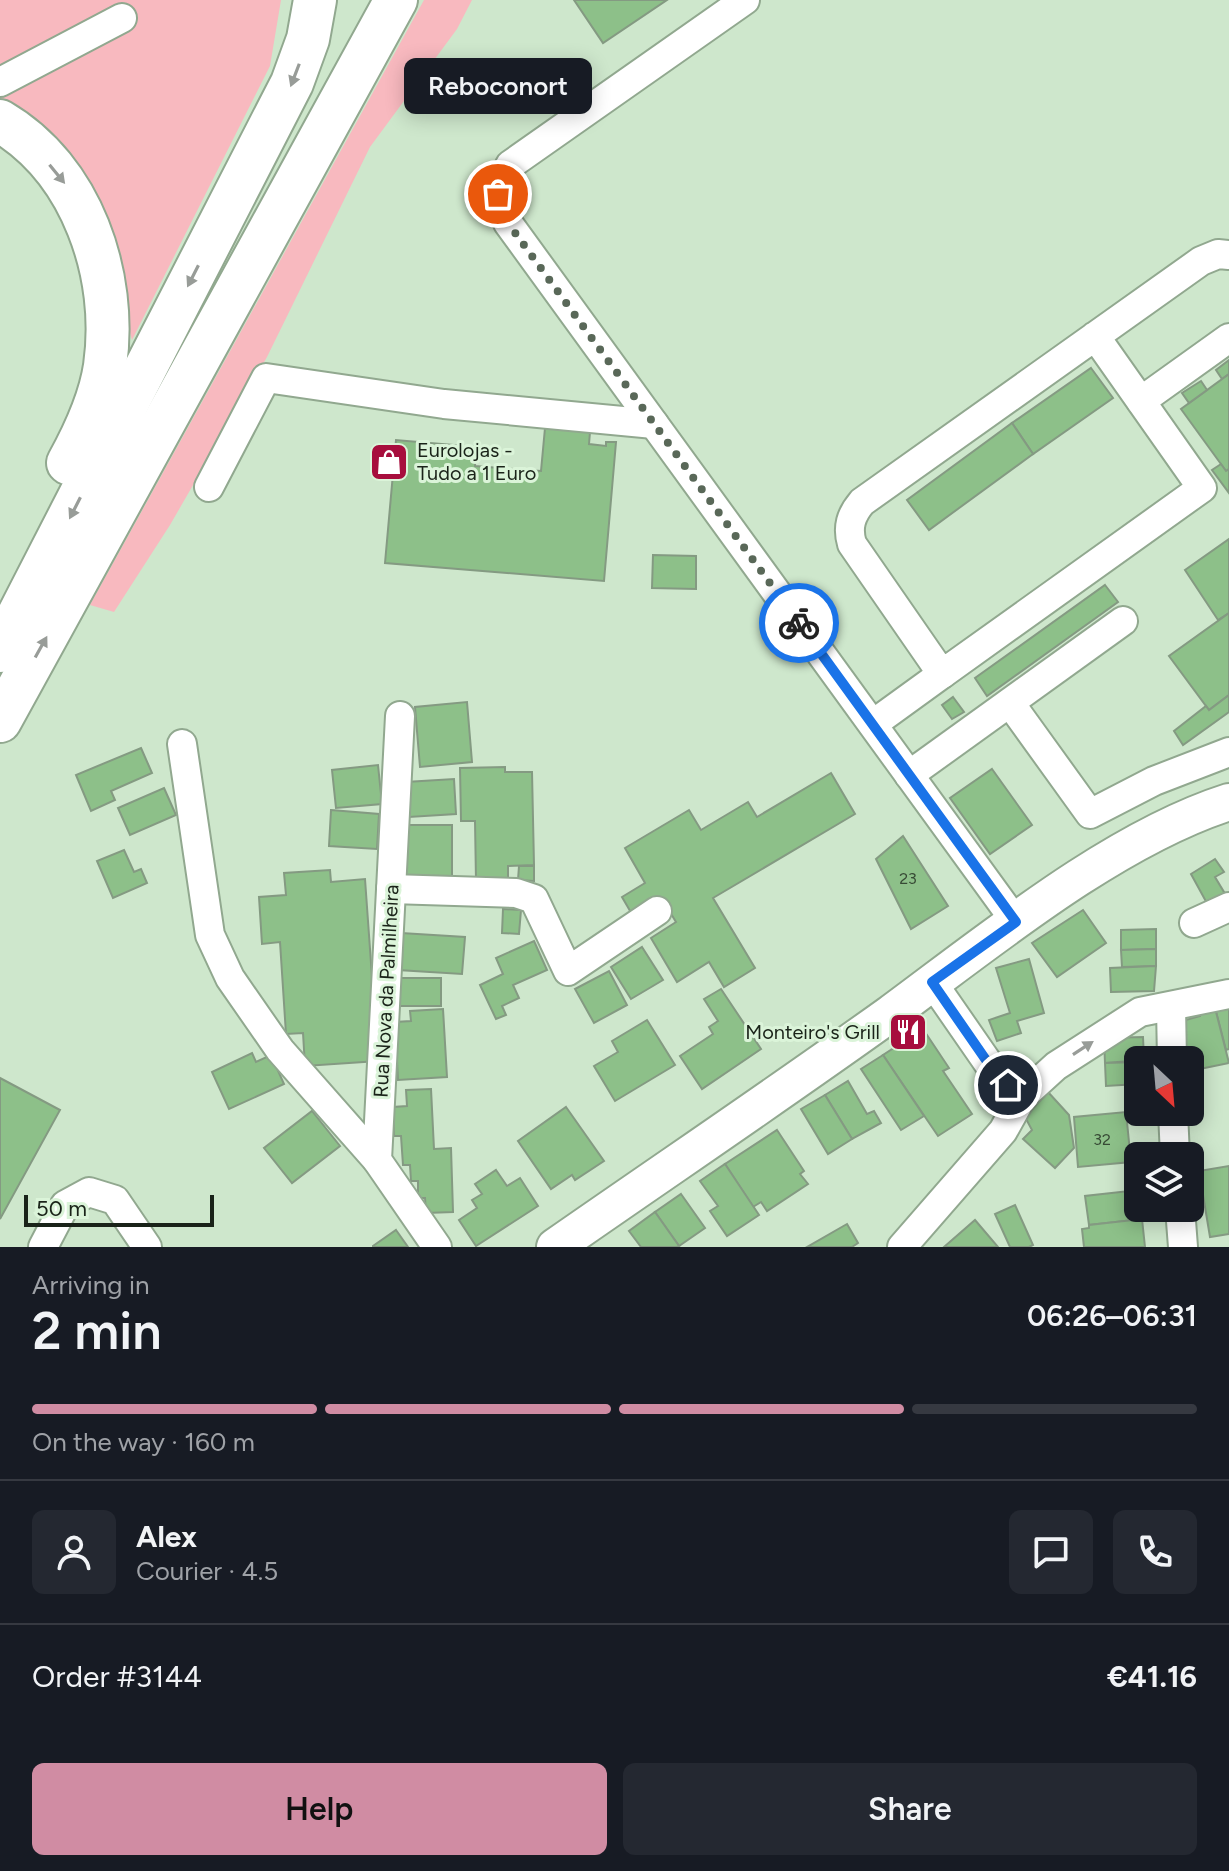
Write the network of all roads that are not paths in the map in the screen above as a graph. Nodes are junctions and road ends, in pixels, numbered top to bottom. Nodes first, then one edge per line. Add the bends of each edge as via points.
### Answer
1 (315, 0) edge
2 (342, 0) edge
3 (396, 0) edge
4 (745, 0) edge
5 (122, 18) dead end
6 (0, 82) edge
7 (0, 121) edge
8 (1229, 255) edge
9 (237, 293) junction
10 (1095, 336) junction
11 (1229, 338) edge
12 (1141, 401) junction
13 (654, 424) junction
14 (209, 487) dead end
15 (0, 594) edge
16 (1123, 621) dead end
17 (0, 651) edge
18 (942, 674) junction
19 (1010, 703) junction
20 (400, 716) dead end
21 (0, 721) edge
22 (873, 724) junction
23 (182, 744) dead end
24 (1229, 752) edge
25 (909, 775) junction
26 (1229, 802) edge
27 (391, 889) junction
28 (1229, 907) edge
29 (657, 911) dead end
30 (1016, 922) junction
31 (1194, 923) dead end
32 (932, 982) junction
33 (1229, 994) edge
34 (1171, 1007) junction
35 (1172, 1046) edge
36 (1022, 1097) junction
37 (377, 1160) junction
38 (1181, 1222) edge
39 (43, 1247) edge
40 (147, 1247) edge
41 (437, 1247) edge
42 (555, 1247) edge
43 (902, 1247) edge
44 (1183, 1247) edge

1 -> 17 highway via 292,83
2 - 9 highway via 329,69 229,273
3 - 9 highway
4 - 13 street via 510,165 498,194 508,223
5 - 6 street
7 -> 15 highway via 40,154 80,203 101,266 108,315 105,368 86,430
8 - 10 street via 1206,257
21 -> 9 highway
10 - 12 street
10 - 18 street via 862,502 852,516 849,529 855,550
11 - 12 street
12 - 18 street via 1202,488
13 - 14 street via 444,404 266,378
13 - 22 street
16 - 19 street
18 - 22 street
19 - 24 street via 1090,814 1154,781
19 - 25 street
20 - 27 street, Rua Nova da Palmilheira
22 - 25 street
23 - 37 street via 210,935 230,978 280,1050
25 - 30 street
26 - 30 main road via 1197,812 1129,848
27 - 29 street via 516,893 534,899 568,971
27 - 37 street, Rua Nova da Palmilheira
28 - 31 street
30 - 32 main road
32 - 36 street via 995,1073
32 - 42 main road
33 - 34 street
34 - 35 street
36 -> 34 street via 1056,1066 1140,1012
36 - 43 street via 1003,1131
37 - 41 street
38 - 44 street
39 - 40 street via 65,1205 89,1192 115,1200

